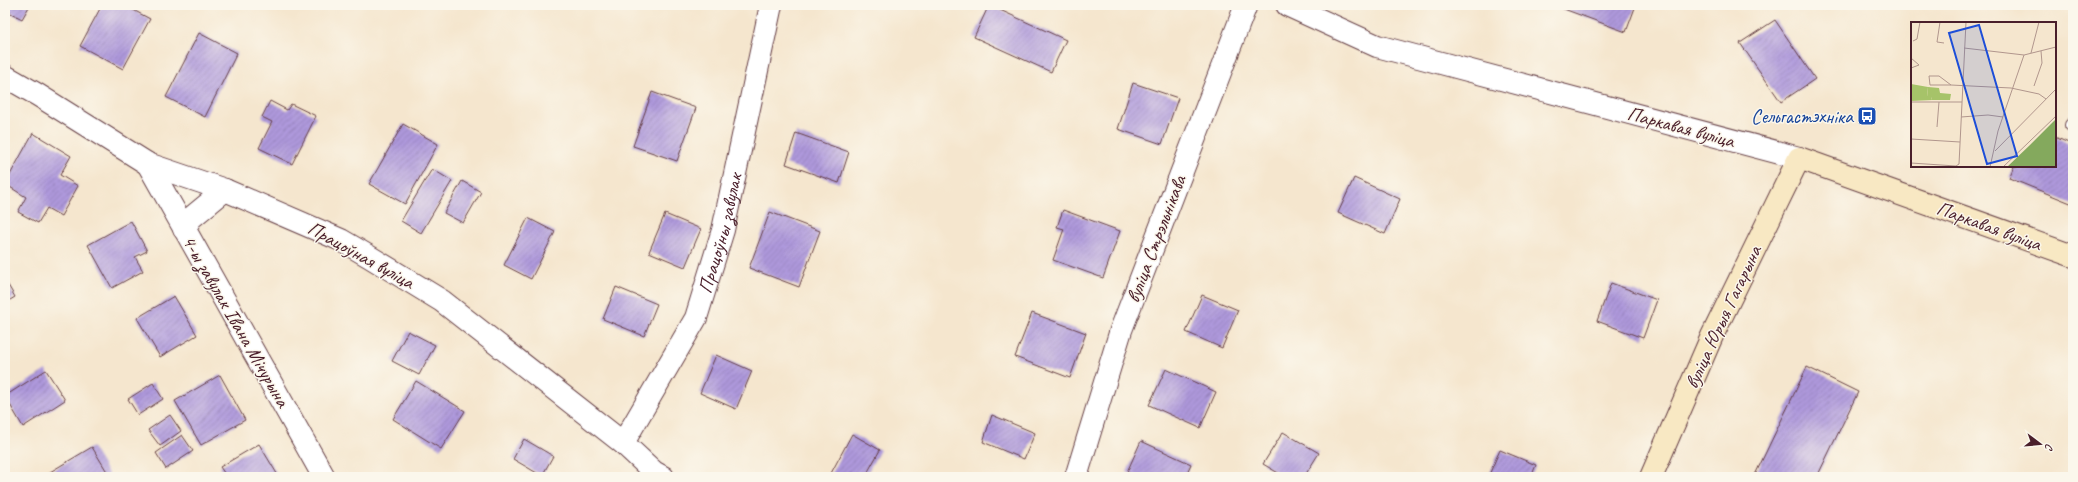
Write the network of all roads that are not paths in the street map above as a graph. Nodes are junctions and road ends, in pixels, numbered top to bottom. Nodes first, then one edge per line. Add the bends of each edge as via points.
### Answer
1 (770, 5) edge
2 (1246, 5) edge
3 (1287, 5) edge
4 (5, 76) edge
5 (1799, 158) junction
6 (148, 164) junction
7 (224, 190) junction
8 (184, 229) junction
9 (2073, 256) edge
10 (622, 443) junction
11 (324, 477) edge
12 (663, 477) edge
13 (1076, 477) edge
14 (1651, 477) edge

1 - 10 street, Працоўны завулак via 724,230 696,318
2 - 13 street, вуліца Стрэльнікава via 1121,330
3 - 5 street, Паркавая вуліца via 1377,46
4 - 6 street, Працоўная вуліца
5 - 9 street, Паркавая вуліца
5 - 14 street, вуліца Юрыя Гагарына via 1712,336
6 - 7 street, Працоўная вуліца
6 - 8 street, 4-ы завулак Івана Мічурына
7 - 8 street via 191,218
7 - 10 street, Працоўная вуліца via 341,240 442,301
8 - 11 street, 4-ы завулак Івана Мічурына
10 - 12 street, Працоўная вуліца

